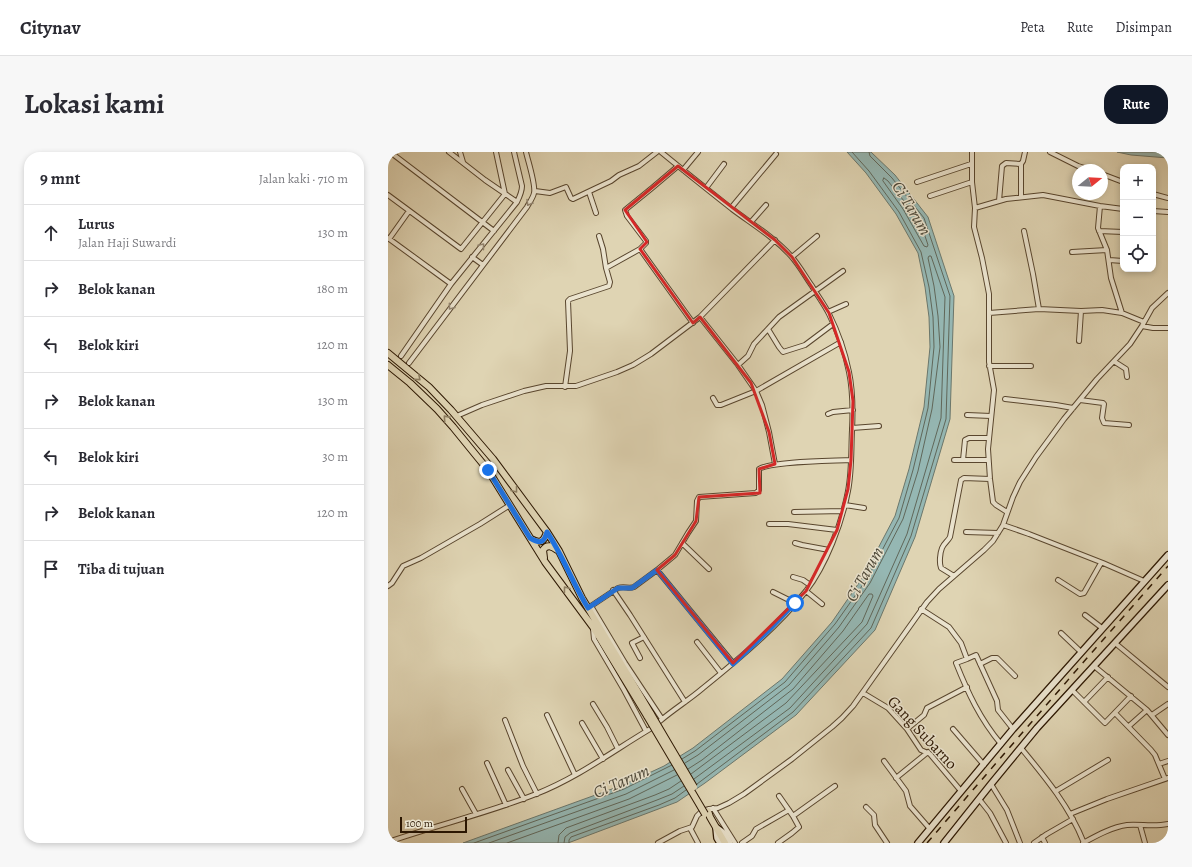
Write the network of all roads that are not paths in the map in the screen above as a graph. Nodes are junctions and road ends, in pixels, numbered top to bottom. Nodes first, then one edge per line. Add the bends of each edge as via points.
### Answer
1 (390, 152) edge
2 (449, 152) edge
3 (460, 152) edge
4 (496, 152) edge
5 (514, 152) edge
6 (526, 152) edge
7 (657, 152) edge
8 (661, 152) edge
9 (698, 152) edge
10 (972, 152) edge
11 (1026, 152) edge
12 (1050, 152) edge
13 (776, 154) dead end
14 (463, 162) junction
15 (724, 164) dead end
16 (971, 164) junction
17 (1021, 164) junction
18 (1074, 164) edge
19 (678, 166) junction
20 (683, 170) junction
21 (1108, 176) edge
22 (1120, 181) edge
23 (917, 182) dead end
24 (972, 182) junction
25 (706, 188) junction
26 (535, 191) junction
27 (589, 192) junction
28 (505, 194) junction
29 (388, 195) edge
30 (1156, 195) edge
31 (930, 196) dead end
32 (1021, 197) junction
33 (1168, 198) edge
34 (999, 201) junction
35 (517, 202) junction
36 (766, 205) dead end
37 (1100, 206) junction
38 (731, 208) junction
39 (974, 208) junction
40 (1120, 209) edge
41 (409, 211) junction
42 (1156, 211) edge
43 (1168, 212) edge
44 (596, 213) dead end
45 (482, 221) junction
46 (750, 222) junction
47 (494, 231) junction
48 (1024, 231) dead end
49 (1099, 231) junction
50 (1120, 232) edge
51 (599, 236) dead end
52 (817, 236) dead end
53 (389, 238) edge
54 (775, 240) junction
55 (640, 249) junction
56 (1107, 250) junction
57 (1072, 252) dead end
58 (472, 257) junction
59 (792, 257) junction
60 (1109, 260) junction
61 (1120, 261) edge
62 (483, 265) junction
63 (606, 268) junction
64 (843, 271) dead end
65 (451, 284) junction
66 (815, 291) junction
67 (1168, 293) edge
68 (846, 304) dead end
69 (1039, 309) junction
70 (1080, 311) junction
71 (828, 312) junction
72 (1122, 312) junction
73 (989, 313) junction
74 (700, 317) junction
75 (693, 322) junction
76 (833, 324) junction
77 (1143, 324) junction
78 (1168, 328) edge
79 (768, 329) junction
80 (1079, 341) dead end
81 (841, 342) junction
82 (388, 353) edge
83 (400, 356) dead end
84 (1114, 362) junction
85 (409, 363) dead end
86 (388, 365) edge
87 (738, 365) junction
88 (989, 366) junction
89 (1031, 366) dead end
90 (1127, 376) dead end
91 (565, 387) junction
92 (756, 391) junction
93 (713, 398) dead end
94 (1005, 399) dead end
95 (1080, 400) junction
96 (1073, 408) junction
97 (853, 410) junction
98 (828, 414) dead end
99 (459, 415) dead end
100 (967, 415) dead end
101 (991, 416) junction
102 (1129, 425) dead end
103 (879, 426) dead end
104 (852, 428) junction
105 (989, 438) junction
106 (851, 460) junction
107 (954, 460) dead end
108 (963, 460) junction
109 (988, 460) junction
110 (775, 464) junction
111 (990, 478) junction
112 (510, 505) junction
113 (845, 505) junction
114 (864, 508) dead end
115 (843, 511) junction
116 (794, 512) dead end
117 (1008, 512) junction
118 (769, 524) dead end
119 (1003, 525) junction
120 (837, 530) junction
121 (547, 532) junction
122 (966, 532) dead end
123 (998, 533) junction
124 (530, 538) junction
125 (795, 542) dead end
126 (682, 543) junction
127 (829, 550) junction
128 (559, 551) junction
129 (1168, 555) edge
130 (545, 562) junction
131 (1101, 563) junction
132 (709, 569) dead end
133 (657, 570) junction
134 (954, 576) junction
135 (793, 577) dead end
136 (1058, 580) dead end
137 (1144, 581) junction
138 (810, 585) junction
139 (388, 586) edge
140 (1168, 586) edge
141 (613, 590) junction
142 (806, 591) junction
143 (773, 592) dead end
144 (795, 603) junction
145 (822, 604) dead end
146 (590, 607) junction
147 (921, 610) junction
148 (1085, 615) dead end
149 (593, 627) junction
150 (1102, 628) junction
151 (1061, 633) dead end
152 (644, 637) junction
153 (697, 642) dead end
154 (1115, 643) junction
155 (1081, 652) junction
156 (640, 658) dead end
157 (967, 659) junction
158 (733, 664) junction
159 (980, 664) junction
160 (1094, 666) junction
161 (721, 674) junction
162 (1015, 676) dead end
163 (1108, 677) junction
164 (967, 687) junction
165 (1168, 687) edge
166 (1072, 690) junction
167 (863, 693) junction
168 (1131, 696) junction
169 (685, 702) junction
170 (1084, 702) junction
171 (593, 704) dead end
172 (1168, 704) edge
173 (1147, 710) junction
174 (1115, 713) junction
175 (649, 715) junction
176 (1152, 715) junction
177 (548, 716) dead end
178 (505, 720) dead end
179 (582, 723) dead end
180 (1129, 726) junction
181 (906, 729) junction
182 (953, 729) dead end
183 (1013, 729) junction
184 (1168, 735) edge
185 (1001, 744) junction
186 (1020, 748) junction
187 (618, 749) junction
188 (928, 752) junction
189 (603, 759) junction
190 (1108, 760) dead end
191 (884, 761) dead end
192 (1168, 761) edge
193 (487, 763) dead end
194 (1159, 764) junction
195 (984, 765) junction
196 (508, 770) dead end
197 (576, 775) junction
198 (896, 778) junction
199 (1166, 778) edge
200 (991, 784) junction
201 (835, 786) dead end
202 (462, 789) dead end
203 (961, 791) junction
204 (1056, 791) junction
205 (537, 794) junction
206 (779, 796) dead end
207 (524, 799) junction
208 (979, 799) junction
209 (506, 806) junction
210 (866, 807) dead end
211 (789, 810) junction
212 (709, 813) junction
213 (476, 814) junction
214 (1070, 814) junction
215 (793, 816) junction
216 (1073, 819) junction
217 (1168, 824) edge
218 (1140, 825) junction
219 (690, 828) junction
220 (716, 828) junction
221 (930, 829) junction
222 (1042, 837) junction
223 (388, 842) edge
224 (658, 843) edge
225 (698, 843) edge
226 (720, 843) edge
227 (725, 843) edge
228 (730, 843) edge
229 (735, 843) edge
230 (742, 843) edge
231 (778, 843) edge
232 (888, 843) edge
233 (918, 843) edge
234 (944, 843) edge
235 (1006, 843) edge
236 (1020, 843) edge
237 (1034, 843) edge
238 (1045, 843) edge
239 (1084, 843) edge
240 (1145, 843) edge

1 - 45 street
2 - 14 street
3 - 14 street
4 - 28 street
5 - 35 street via 522,191
6 - 26 street
7 - 27 street via 642,164
8 - 19 street
9 - 20 street
10 - 16 street
11 - 17 street
12 - 18 street
13 - 38 street
14 - 28 street
15 - 25 street
16 - 23 street
16 - 24 street
17 - 32 street
17 - 34 street via 1006,163 1002,166
19 - 20 street
19 - 55 street via 625,210 646,242
20 - 25 street
21 - 22 street
24 - 31 street
24 - 39 street
25 - 38 street
26 - 27 street via 550,193 566,187 573,199
26 -> 62 street via 527,207
27 - 44 street
28 - 35 street
28 - 45 street
29 - 41 street
30 - 33 street
32 - 34 street
32 - 37 street via 1048,195
34 - 39 street
35 - 47 street
36 - 46 street
37 - 40 street
37 - 49 street
38 - 46 street
39 - 73 street via 974,227 988,286
41 - 45 street via 461,249
41 - 53 street
42 - 43 street
45 - 47 street
46 - 54 street
58 -> 47 street
48 - 69 street
49 - 50 street
49 - 56 street
51 - 63 street
52 - 59 street
53 - 65 street
54 - 59 street
54 - 74 street
55 - 63 street
55 - 75 street
56 - 57 street
56 - 60 street
58 - 62 street
58 - 65 street
59 - 66 street
60 - 61 street
60 - 72 street via 1113,286
62 -> 85 street
63 - 91 street via 609,286 568,301 570,351
64 - 66 street
65 - 83 street
66 - 71 street
66 - 79 street via 778,317
67 - 77 street via 1152,308
68 - 71 street
69 - 70 street
69 - 73 street
70 - 72 street
70 - 80 street
71 - 76 street
72 - 77 street
73 - 88 street
74 - 75 street
74 - 87 street
75 - 91 street via 651,354 626,368 576,386
76 - 79 street via 805,345 783,352
76 - 81 street
77 - 78 street via 1153,328
77 - 84 street
79 - 87 street
81 - 92 street
81 - 97 street via 851,380
82 -> 121 main road via 429,387 451,410 493,459
84 - 90 street via 1126,369
84 - 95 street
112 -> 86 main road via 488,470 454,427 424,396
87 - 92 street
88 - 89 street
88 - 101 street via 994,390
91 - 99 street via 546,386 524,391
92 - 93 street via 721,405 717,405
92 - 110 street via 762,405
94 - 96 street
95 - 96 street
95 - 102 street via 1103,403 1104,423
96 - 117 street via 1020,482
97 - 98 street
97 - 104 street
100 - 101 street
101 - 105 street
103 - 104 street
104 - 106 street
105 - 108 street via 967,438
105 - 109 street
106 - 110 street
106 - 113 street
107 - 108 street
108 - 109 street
109 - 111 street
110 - 126 street via 759,469 758,492 699,497 696,521
111 - 117 street via 993,502
111 - 134 street via 961,480 950,539 942,548 940,563 941,568
112 - 124 main road
112 - 139 street via 403,566
113 - 114 street
113 - 115 street
115 - 116 street
115 - 120 street
117 - 119 street
118 - 120 street
119 - 123 street
119 - 131 street
120 - 127 street
121 - 124 main road via 542,541 536,542
121 - 128 main road
122 - 123 street
123 - 134 street via 984,550
124 - 130 main road
125 - 127 street
126 - 132 street
126 - 133 street via 673,558
127 - 138 street
128 - 130 main road via 550,546 545,548
128 - 146 main road via 578,591
129 - 137 main road
149 -> 130 main road
131 - 136 street via 1084,592 1080,594
131 - 137 street
133 - 141 street via 634,587
133 - 158 street
134 - 147 street
135 - 138 street
137 - 150 main road
138 - 142 street
140 - 154 main road
141 - 146 street
141 - 152 street
142 - 144 street
142 - 145 street
143 - 144 street
144 - 158 street
146 - 169 street via 661,720
146 - 175 main road
147 - 157 street via 950,627 961,643
147 - 167 street
148 - 150 street
149 - 175 main road
149 - 187 street via 594,638 648,730
150 - 155 main road
151 - 155 street
152 - 156 street via 632,642
152 - 169 street
153 - 161 street
154 - 160 main road
154 - 165 street
155 - 183 main road
157 - 159 street via 976,655
157 - 164 street via 956,663
158 - 161 street
159 - 162 street via 997,658
159 - 183 street via 997,701 998,710
160 - 163 street
160 - 166 main road
161 - 169 street
163 - 168 street
163 - 170 street
164 - 181 street via 927,708 924,715
164 - 185 street via 989,729
166 - 170 street
166 - 186 main road
167 - 181 street, Gang Subarno via 888,708
167 - 212 street via 826,732 760,783
168 - 173 street
168 - 174 street
170 - 174 street via 1105,723
171 - 187 street
172 - 176 street
173 - 176 street
173 - 180 street
174 - 180 street
175 - 212 main road, bridge
176 - 184 street
177 - 197 street
178 - 205 street
179 - 189 street
180 - 194 street via 1152,750
181 - 188 street, Gang Subarno via 922,750
182 - 195 street
183 - 185 main road
185 - 195 main road
186 - 200 main road
186 - 204 street
187 - 189 street
188 - 198 street
188 - 203 street, Gang Subarno
189 - 197 street
190 - 204 street
191 - 198 street
192 - 194 street
193 - 209 street
194 - 199 street
195 - 203 main road
196 - 207 street
197 - 205 street
198 - 221 street via 906,790 910,806
199 - 214 street
200 - 208 main road
200 - 236 street via 1007,810
201 - 215 street
202 - 213 street
203 - 221 main road
204 - 214 street
205 - 207 street
206 - 211 street
207 - 209 street
208 - 234 main road
208 - 235 street via 990,813
209 - 213 street
210 - 232 street via 874,815 875,825
211 - 215 street
211 - 230 street via 756,829 752,836
212 - 219 street via 705,810 699,813
212 - 220 main road
212 - 229 street
213 - 223 street
214 - 216 street
215 - 231 street via 798,828
216 - 222 street
216 - 239 street
217 - 218 street
218 - 239 street via 1125,825
218 - 240 street
219 - 224 street
219 - 225 street
220 - 226 main road
220 - 227 main road
220 - 228 main road via 725,834
221 - 233 main road
222 - 237 street
222 - 238 street

